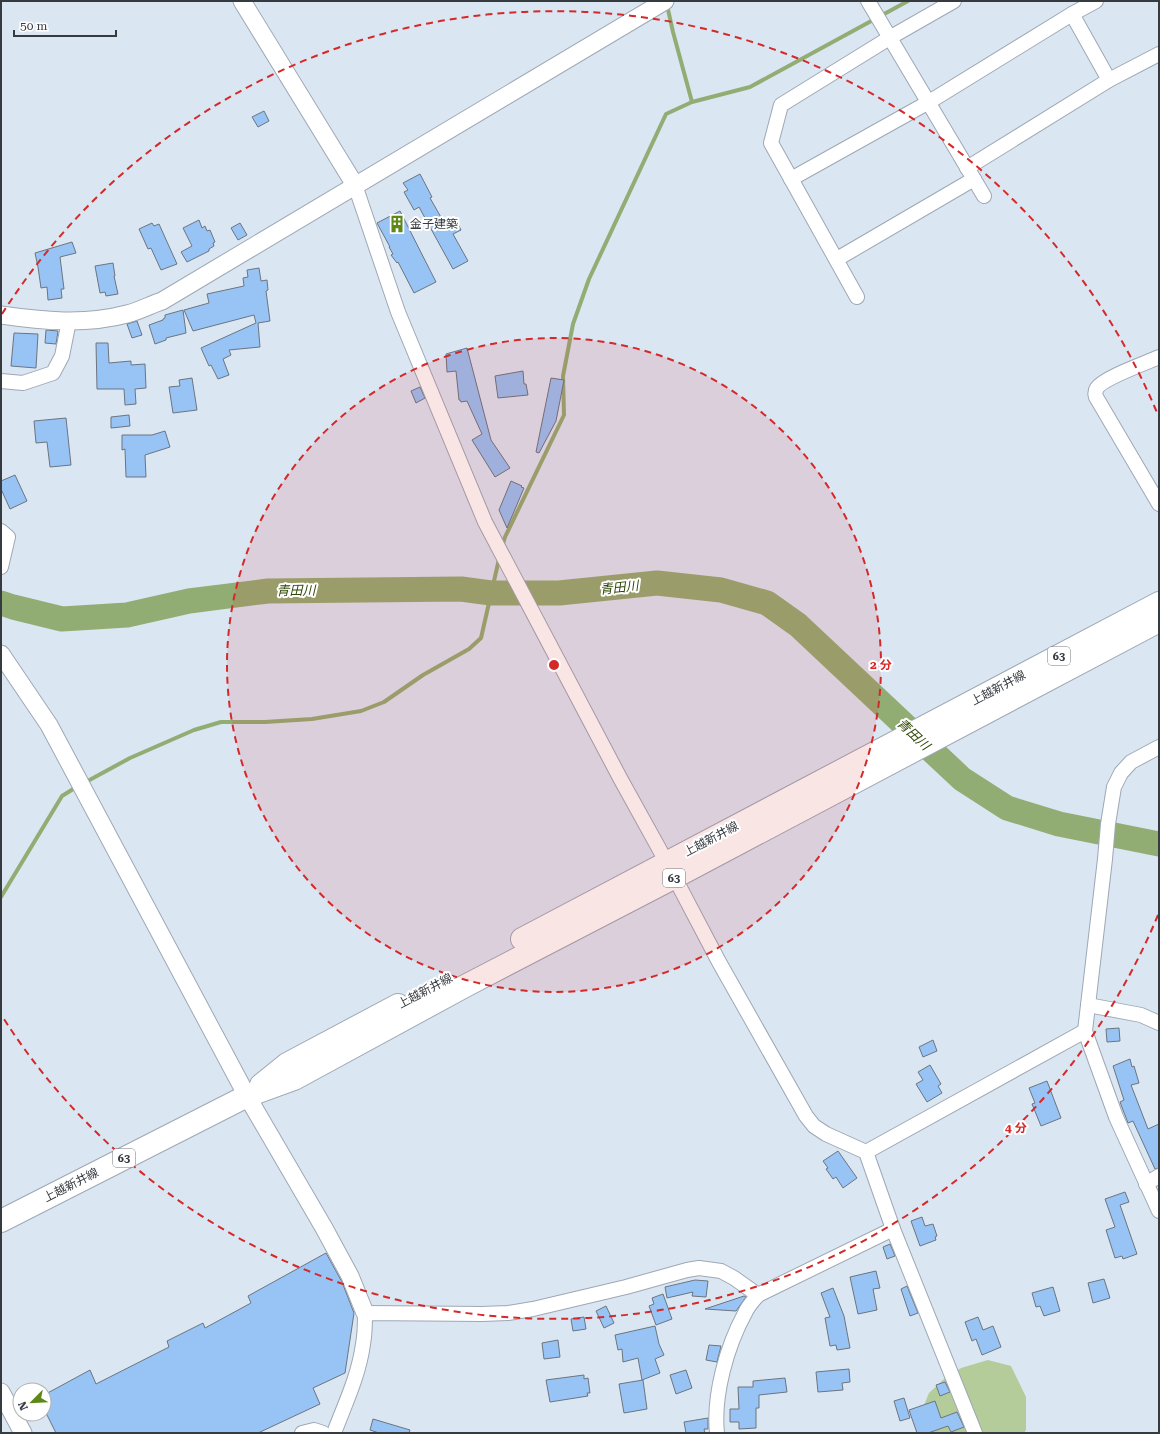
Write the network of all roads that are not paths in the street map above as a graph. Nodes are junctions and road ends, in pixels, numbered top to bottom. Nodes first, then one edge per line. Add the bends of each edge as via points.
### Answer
1 (242, 1) edge
2 (868, 1) edge
3 (954, 1) edge
4 (1096, 1) edge
5 (660, 4) edge
6 (1072, 14) junction
7 (891, 37) junction
8 (1159, 54) edge
9 (1109, 80) junction
10 (929, 102) junction
11 (971, 174) junction
12 (791, 179) junction
13 (355, 185) junction
14 (984, 196) dead end
15 (837, 259) junction
16 (857, 297) dead end
17 (1, 315) edge
18 (69, 321) junction
19 (1159, 357) edge
20 (1, 381) edge
21 (1159, 504) edge
22 (1, 531) edge
23 (1, 567) edge
24 (1159, 603) edge
25 (1159, 621) edge
26 (1, 654) edge
27 (965, 715) junction
28 (1159, 747) edge
29 (671, 870) junction
30 (1088, 1005) junction
31 (1159, 1023) edge
32 (1084, 1031) junction
33 (247, 1096) junction
34 (866, 1152) junction
35 (1159, 1176) edge
36 (1146, 1184) junction
37 (1159, 1211) edge
38 (1, 1221) edge
39 (893, 1229) junction
40 (758, 1295) junction
41 (365, 1313) junction
42 (1, 1392) edge
43 (23, 1433) edge
44 (302, 1433) edge
45 (323, 1433) edge
46 (334, 1433) edge
47 (717, 1433) edge
48 (975, 1433) edge

1 - 13 street
2 - 7 street
3 - 7 street
4 - 6 street
5 - 13 street
6 - 9 street
6 - 10 street
7 - 10 street
7 - 12 street via 781,105 771,143
8 - 9 street
9 - 11 street
10 - 11 street
10 - 12 street
11 - 14 street
11 - 15 street
12 - 15 street
13 - 18 street via 162,301 128,314
13 - 29 street via 400,318 485,522
15 - 16 street
17 - 18 street
18 - 20 street via 62,356 53,373 23,383
19 - 21 street via 1107,380 1095,393
22 - 23 street via 8,537
24 - 27 main road, 上越新井線 / 63
25 - 27 main road, 上越新井線 / 63
26 - 33 street via 49,725
27 - 29 main road, 上越新井線 / 63
28 - 30 street via 1131,762 1121,773 1114,787
29 - 33 main road, 上越新井線 / 63 via 287,1064
29 - 34 street via 719,962 806,1116 814,1126 826,1134
30 - 31 street via 1141,1015
30 - 32 street
32 - 34 street
32 - 36 street via 1116,1117
33 - 38 main road, 上越新井線 / 63
33 - 41 street via 331,1241 350,1276
34 - 39 street
35 - 36 street
36 - 37 street
39 - 40 street
39 - 48 street
40 - 41 street via 721,1271 699,1268 572,1300 508,1313
40 - 47 street via 746,1312 724,1366 718,1399
41 - 46 street via 362,1350
42 - 43 street
44 - 45 street via 314,1430

